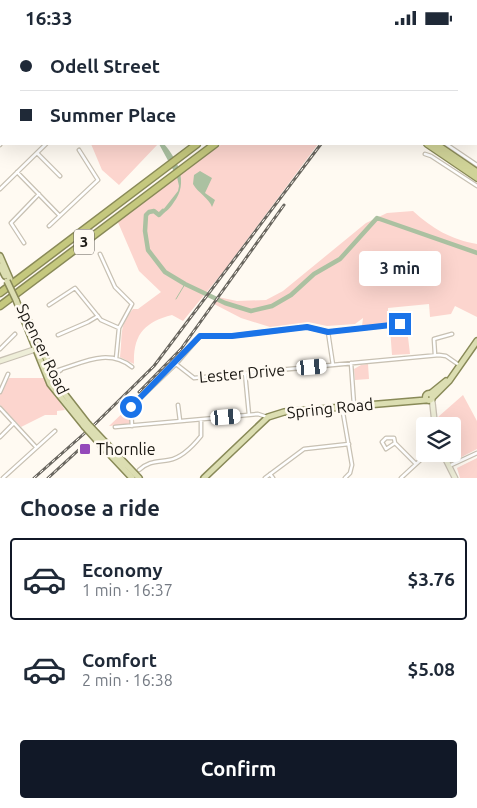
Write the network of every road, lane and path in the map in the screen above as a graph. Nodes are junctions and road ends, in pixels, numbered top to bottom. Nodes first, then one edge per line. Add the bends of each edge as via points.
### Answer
1 (45, 145) edge
2 (196, 145) edge
3 (214, 145) edge
4 (428, 145) edge
5 (437, 145) edge
6 (447, 145) edge
7 (79, 150) dead end
8 (37, 153) junction
9 (425, 154) dead end
10 (477, 165) edge
11 (17, 172) junction
12 (477, 172) edge
13 (60, 175) dead end
14 (477, 178) edge
15 (477, 186) edge
16 (0, 189) edge
17 (39, 195) junction
18 (59, 215) junction
19 (49, 226) dead end
20 (24, 243) dead end
21 (100, 254) dead end
22 (0, 256) edge
23 (0, 266) edge
24 (8, 280) junction
25 (0, 293) edge
26 (17, 299) junction
27 (49, 305) dead end
28 (0, 306) edge
29 (98, 316) junction
30 (29, 322) junction
31 (400, 324) dead end
32 (119, 327) junction
33 (328, 332) junction
34 (15, 334) dead end
35 (452, 334) dead end
36 (58, 335) dead end
37 (477, 341) edge
38 (35, 348) junction
39 (0, 349) edge
40 (44, 353) junction
41 (435, 356) junction
42 (116, 359) junction
43 (0, 361) edge
44 (351, 363) junction
45 (176, 364) junction
46 (333, 365) junction
47 (459, 365) junction
48 (132, 367) dead end
49 (44, 370) junction
50 (52, 373) junction
51 (246, 373) junction
52 (8, 374) dead end
53 (50, 384) junction
54 (62, 391) junction
55 (0, 392) edge
56 (429, 398) junction
57 (178, 405) dead end
58 (354, 405) junction
59 (342, 406) junction
60 (0, 408) edge
61 (72, 414) junction
62 (249, 415) junction
63 (433, 417) edge
64 (266, 418) junction
65 (201, 420) junction
66 (180, 421) junction
67 (14, 423) junction
68 (86, 425) junction
69 (132, 426) junction
70 (115, 427) dead end
71 (54, 431) dead end
72 (0, 437) edge
73 (103, 443) junction
74 (395, 443) junction
75 (348, 444) junction
76 (36, 447) junction
77 (477, 453) edge
78 (448, 462) edge
79 (416, 464) joint
80 (450, 466) junction
81 (115, 469) dead end
82 (138, 470) dead end
83 (270, 474) junction
84 (3, 478) edge
85 (132, 478) edge
86 (139, 478) edge
87 (204, 478) edge
88 (264, 478) edge
89 (273, 478) edge
90 (345, 478) edge
91 (401, 478) edge
92 (455, 478) edge

1 - 8 street
2 - 25 highway, 3
3 - 28 highway, 3
4 - 14 highway
5 - 12 highway
6 - 10 street
7 - 18 street via 98,180 74,205
8 - 11 street
8 - 13 street
9 - 15 street
11 - 16 street
11 - 17 street
17 - 18 street
17 - 20 street via 12,223
18 - 19 street
21 - 32 street via 115,287 132,304
22 - 24 main road, Spencer Road
23 - 24 main road, Spencer Road
24 - 26 main road, Spencer Road, bridge
26 - 30 main road, Spencer Road
26 - 38 main road, Spencer Road
27 - 29 street via 75,286
29 - 32 street via 105,323
29 - 36 street
30 - 38 main road via 37,344
30 - 40 main road, Spencer Road
31 - 33 street
32 - 42 street
33 - 45 street via 307,327 232,336 200,336
33 - 46 street
34 - 39 street
35 - 41 street via 434,339
37 - 47 main road
38 - 40 main road
38 - 43 main road
38 - 49 main road, Spencer Road
40 - 50 main road, Spencer Road
41 - 44 street, Lester Drive
41 - 47 street, Lester Drive via 446,356
42 - 48 street
42 - 50 street via 89,359
44 - 46 street, Lester Drive
44 - 58 street
45 - 51 street, Lester Drive via 194,378
45 - 69 street via 133,405
46 - 51 street, Lester Drive
47 - 56 main road
49 - 50 street
49 - 53 main road, Spencer Road
50 - 53 street
50 - 54 main road, Spencer Road
51 - 62 street
52 - 55 street
53 - 61 main road, Spencer Road
54 - 61 main road via 61,396
54 - 68 main road, Spencer Road
56 - 58 main road, Spring Road
56 - 63 main road
57 - 66 street
58 - 59 main road, Spring Road
59 - 64 main road, Spring Road via 284,412
59 - 75 street
60 - 67 street
61 - 68 main road, Spencer Road
62 - 64 street, Spring Road via 262,414
62 - 65 street, Spring Road
64 - 87 main road
65 - 66 street, Spring Road
65 - 82 street via 201,436 183,454 170,460 150,462
66 - 69 street, Spring Road
67 - 72 street
67 - 76 street
68 - 73 main road, Spencer Road, bridge
69 - 70 street, Spring Road
71 - 76 street
73 - 85 main road, Spencer Road
73 - 86 main road, Spencer Road
74 - 74 street via 386,449 382,442 391,437
74 - 79 street
75 - 83 street via 304,449
75 - 90 street via 352,467
76 - 84 street
77 - 80 street
78 - 80 main road
79 - 91 street
80 - 92 main road
81 - 85 main road
83 - 88 street
83 - 89 street

